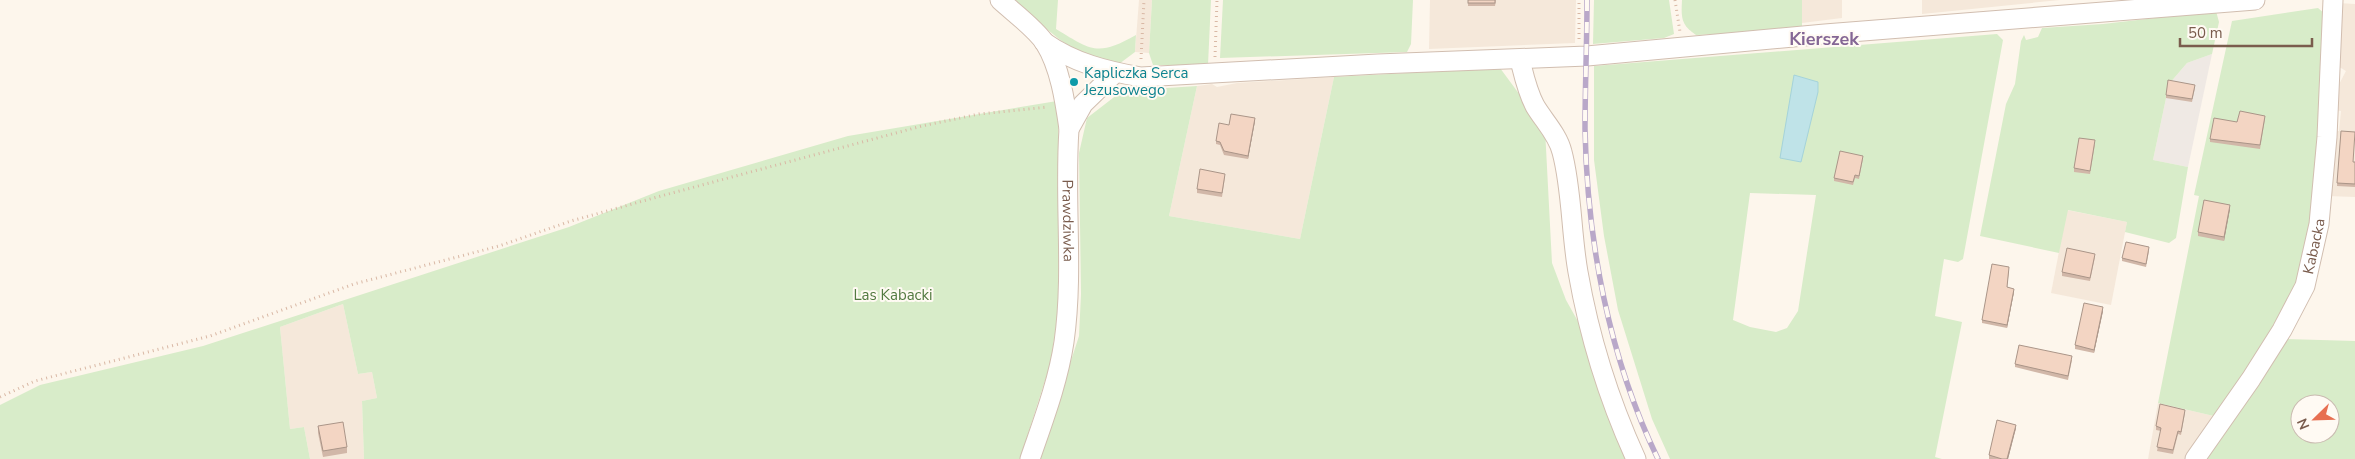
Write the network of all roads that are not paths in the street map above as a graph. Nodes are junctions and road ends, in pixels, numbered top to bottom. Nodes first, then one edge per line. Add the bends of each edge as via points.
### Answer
1 (1000, 0) edge
2 (2255, 0) edge
3 (2333, 0) edge
4 (1044, 42) junction
5 (1520, 60) junction
6 (1115, 73) junction
7 (1069, 129) junction
8 (1030, 459) edge
9 (1636, 459) edge
10 (2195, 459) edge

1 - 4 street, Prawdziwka
2 - 5 street
3 - 10 street, Kabacka via 2320,214 2305,286 2252,379
4 - 6 street via 1078,61
4 - 7 street, Prawdziwka via 1066,105
5 - 6 street via 1141,77
5 - 9 street via 1535,106 1562,150 1568,178 1570,222 1587,319
6 - 7 street via 1083,104
7 - 8 street, Prawdziwka via 1068,285 1064,343 1053,391

